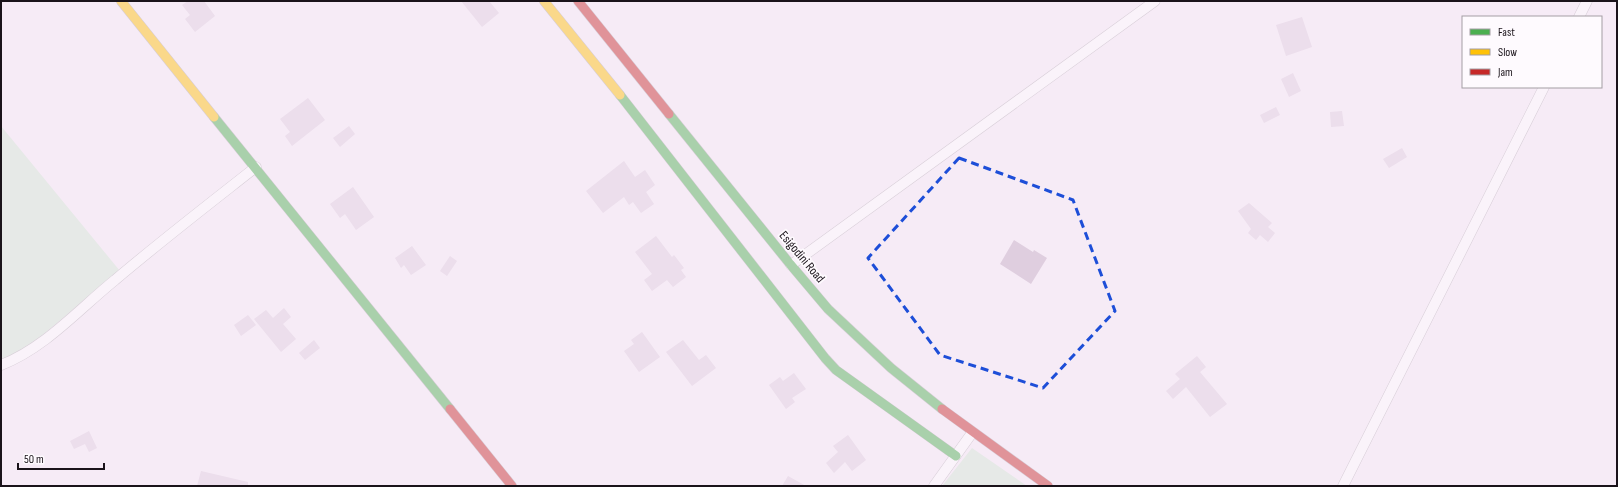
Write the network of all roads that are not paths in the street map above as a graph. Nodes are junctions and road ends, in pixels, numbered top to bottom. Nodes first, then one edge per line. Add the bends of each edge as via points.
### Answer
1 (122, 1) edge
2 (544, 1) edge
3 (578, 1) edge
4 (1155, 1) edge
5 (1587, 1) edge
6 (1580, 16) edge
7 (1543, 88) edge
8 (256, 167) junction
9 (791, 265) junction
10 (1, 366) edge
11 (972, 433) junction
12 (956, 456) junction
13 (512, 486) edge
14 (934, 486) edge
15 (1048, 486) edge
16 (1344, 486) edge

1 - 8 street
2 - 12 street via 836,370
3 - 9 street, Esigodini Road
4 - 9 street
5 - 6 street
7 - 16 street
8 - 10 street via 115,280 60,328 29,351
8 - 13 street
9 - 11 street, Esigodini Road via 840,321 865,345 914,388
11 - 12 street
11 - 15 street, Esigodini Road
12 - 14 street

